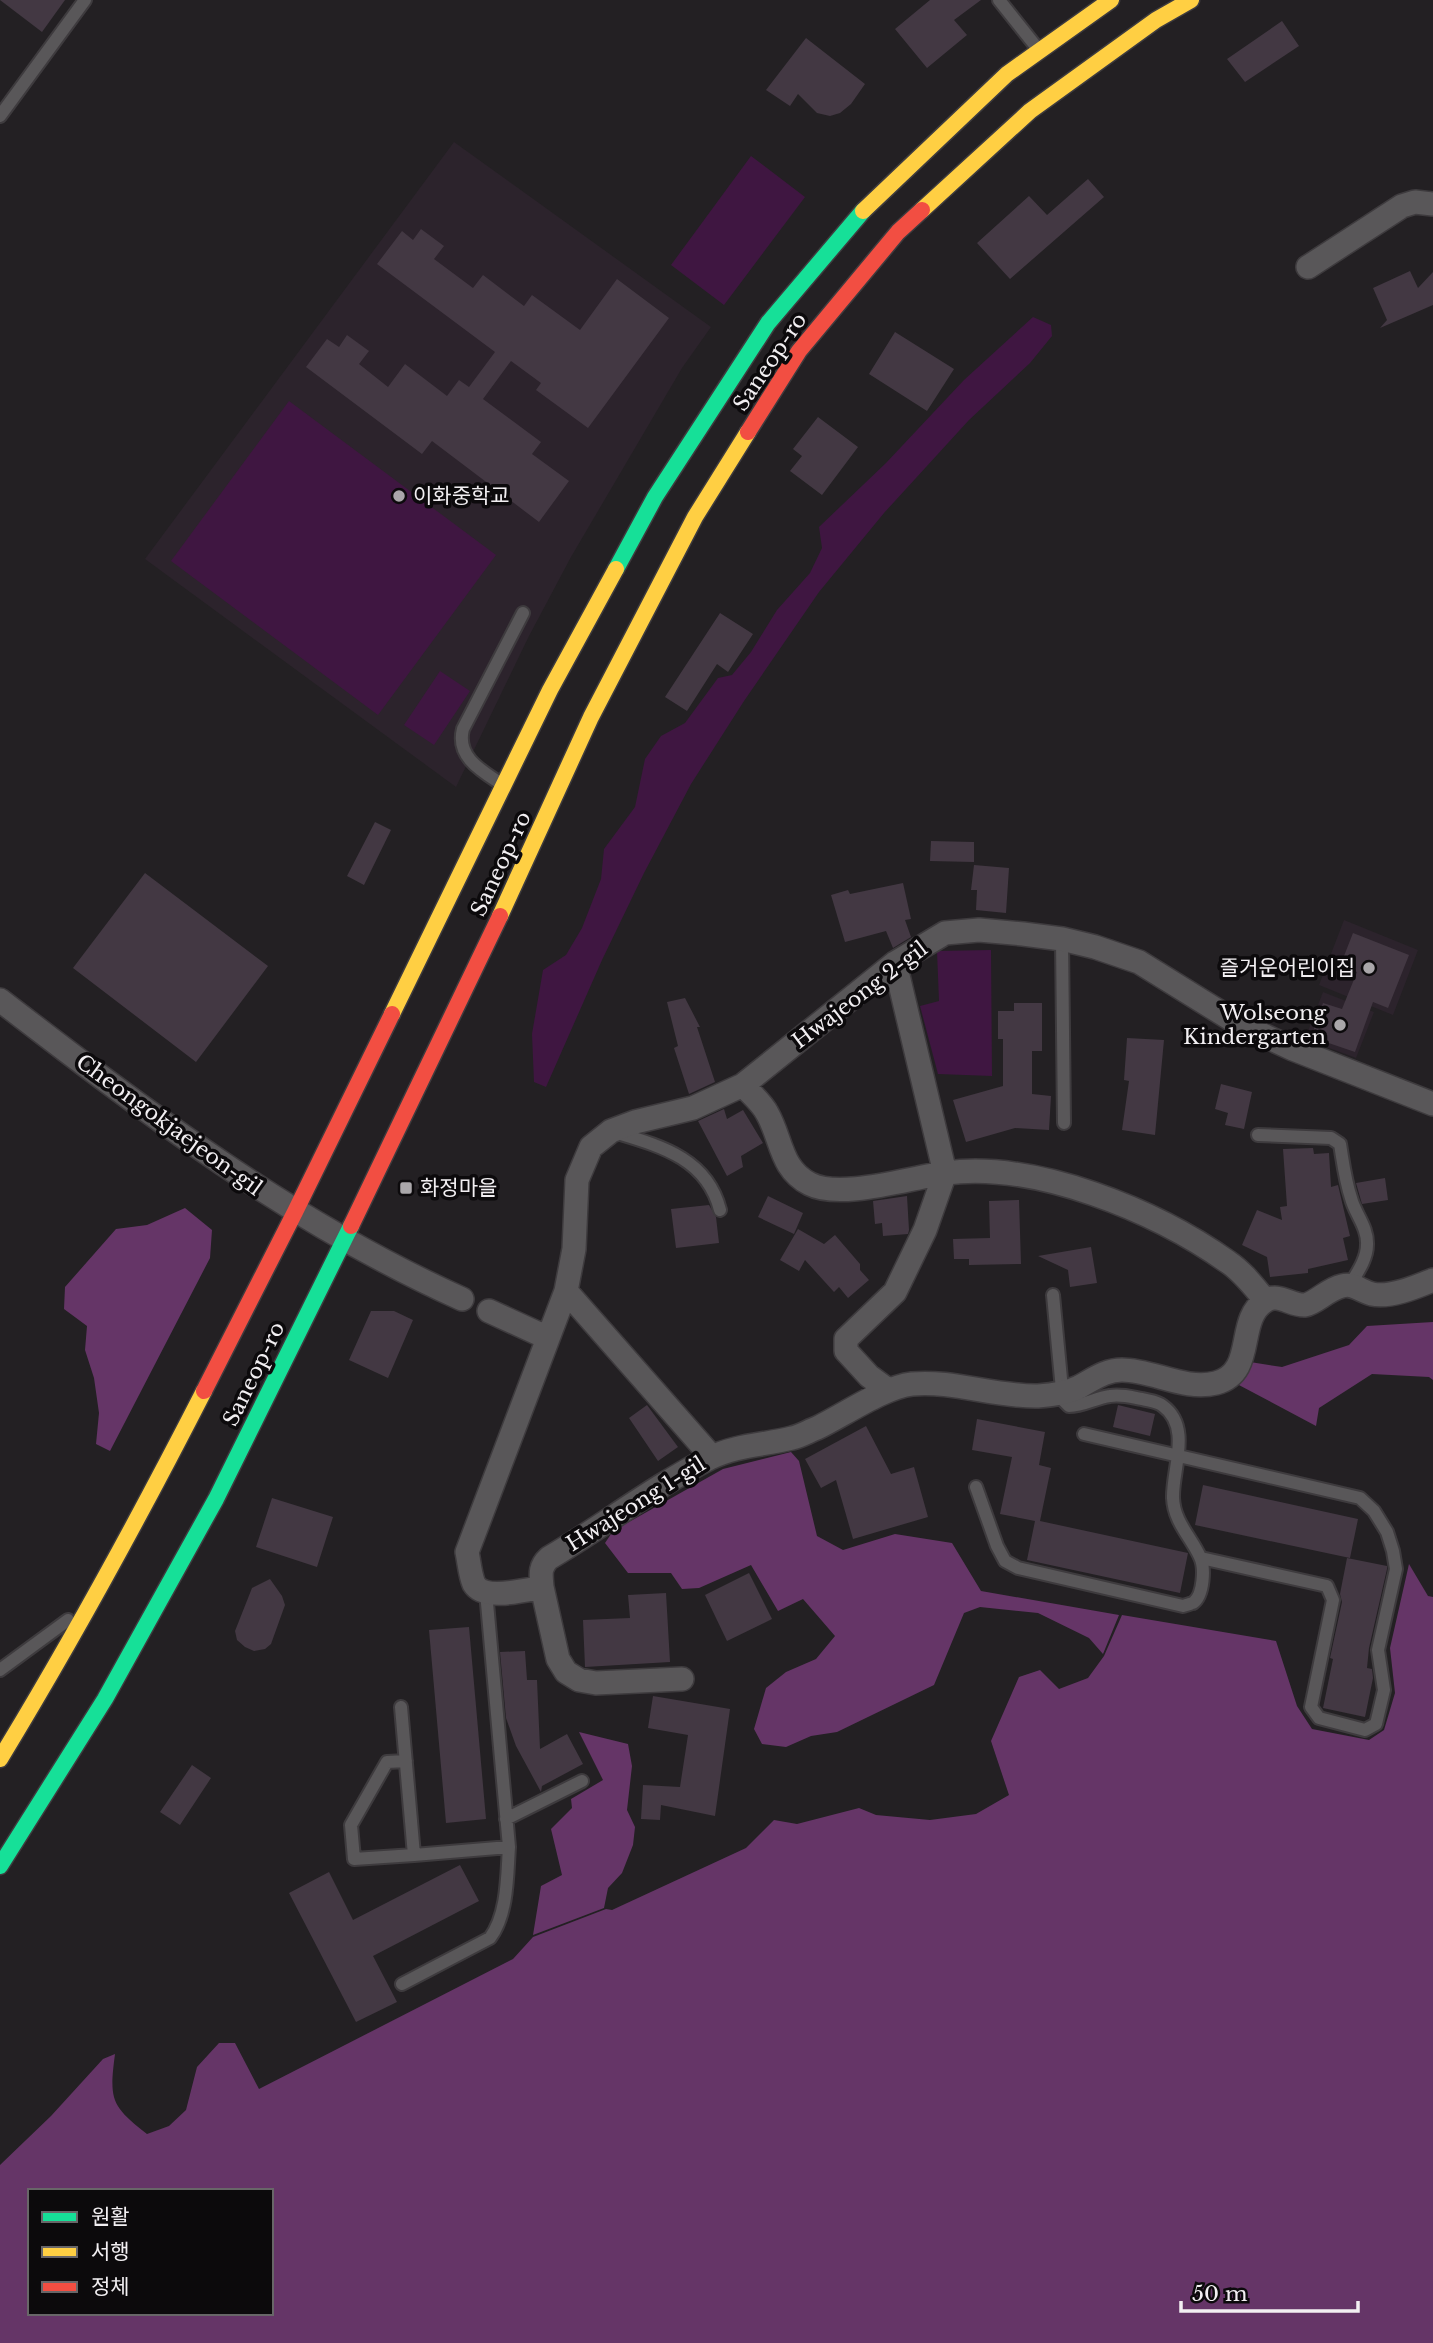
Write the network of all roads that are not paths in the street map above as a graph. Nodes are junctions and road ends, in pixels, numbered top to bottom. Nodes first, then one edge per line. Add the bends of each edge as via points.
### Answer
1 (85, 0) edge
2 (999, 0) edge
3 (1111, 0) edge
4 (1191, 0) edge
5 (1039, 51) junction
6 (0, 116) edge
7 (1433, 204) edge
8 (1308, 267) dead end
9 (523, 613) dead end
10 (504, 785) junction
11 (1062, 939) junction
12 (895, 963) junction
13 (0, 1000) edge
14 (743, 1086) junction
15 (1433, 1104) edge
16 (1064, 1123) dead end
17 (611, 1131) junction
18 (1258, 1135) dead end
19 (945, 1173) junction
20 (720, 1210) dead end
21 (295, 1212) junction
22 (345, 1239) junction
23 (1433, 1280) edge
24 (1350, 1285) junction
25 (566, 1291) junction
26 (1053, 1295) dead end
27 (462, 1299) dead end
28 (1265, 1300) junction
29 (489, 1311) dead end
30 (548, 1338) junction
31 (888, 1390) junction
32 (1062, 1393) junction
33 (1084, 1434) dead end
34 (1179, 1456) junction
35 (712, 1457) junction
36 (976, 1487) dead end
37 (1201, 1558) junction
38 (542, 1587) junction
39 (98, 1591) junction
40 (485, 1592) junction
41 (0, 1670) edge
42 (682, 1679) dead end
43 (401, 1707) dead end
44 (0, 1759) edge
45 (406, 1761) junction
46 (582, 1781) dead end
47 (506, 1819) junction
48 (509, 1847) junction
49 (415, 1855) junction
50 (0, 1866) edge
51 (402, 1984) dead end

1 - 6 lane
2 - 5 lane
3 - 5 main road, Saneop-ro
4 - 22 main road, Saneop-ro via 1030,111 898,232 799,351 695,517 591,718
5 - 10 main road, Saneop-ro via 1007,74 872,200 768,323 655,497
7 - 8 street via 1402,206
9 - 10 lane via 460,739 471,762
10 - 21 main road, Saneop-ro
11 - 12 street, Hwajeong 2-gil via 979,930 945,933
11 - 15 street, Hwajeong 2-gil via 1139,962 1239,1024
11 - 16 lane
12 - 14 street, Hwajeong 2-gil
12 - 19 street
13 - 21 street, Cheongokjaejeon-gil via 219,1163
14 - 17 street, Hwajeong 2-gil via 693,1108
14 - 19 street via 766,1111 781,1154 810,1185 858,1187
17 - 20 lane via 651,1143 693,1165 716,1192
17 - 25 street, Hwajeong 2-gil via 592,1147 577,1180 574,1249
18 - 24 lane via 1331,1138 1340,1144 1346,1182 1367,1244
19 - 28 street via 1014,1174 1080,1190 1147,1215 1230,1263
19 - 31 street via 925,1230 895,1292 846,1339 846,1351
21 - 22 street, Cheongokjaejeon-gil
21 - 39 main road, Saneop-ro
22 - 27 street, Cheongokjaejeon-gil
22 - 50 main road, Saneop-ro via 209,1511 105,1699
23 - 24 street via 1391,1293 1372,1294
24 - 28 street via 1329,1290 1310,1304
25 - 30 street
25 - 35 street
26 - 32 lane
28 - 32 street, Hwajeong 1-gil via 1256,1310 1240,1364 1231,1376 1216,1383 1198,1385 1108,1370
29 - 30 street
30 - 40 street via 467,1552 473,1582
31 - 32 street, Hwajeong 1-gil via 913,1384 1003,1395
31 - 35 street, Hwajeong 1-gil via 793,1438
32 - 34 lane via 1069,1406 1120,1395 1156,1402 1172,1416
33 - 34 lane
34 - 37 lane via 1173,1499 1182,1530
34 - 37 lane via 1360,1498 1374,1511 1387,1532 1396,1569 1378,1650 1384,1690 1376,1724 1366,1730 1318,1718 1311,1707 1333,1600 1327,1586
35 - 38 street, Hwajeong 1-gil via 549,1558 541,1571
36 - 37 lane via 997,1546 1005,1560 1018,1568 1183,1606 1199,1596
38 - 40 street
38 - 42 street via 558,1659 579,1681
39 - 41 lane via 68,1620
39 - 44 main road, Saneop-ro
40 - 47 lane
43 - 45 lane
45 - 49 lane
45 - 49 lane via 387,1762 351,1825 354,1859
46 - 47 lane
47 - 48 lane
48 - 49 lane
48 - 51 lane via 497,1928 490,1938

